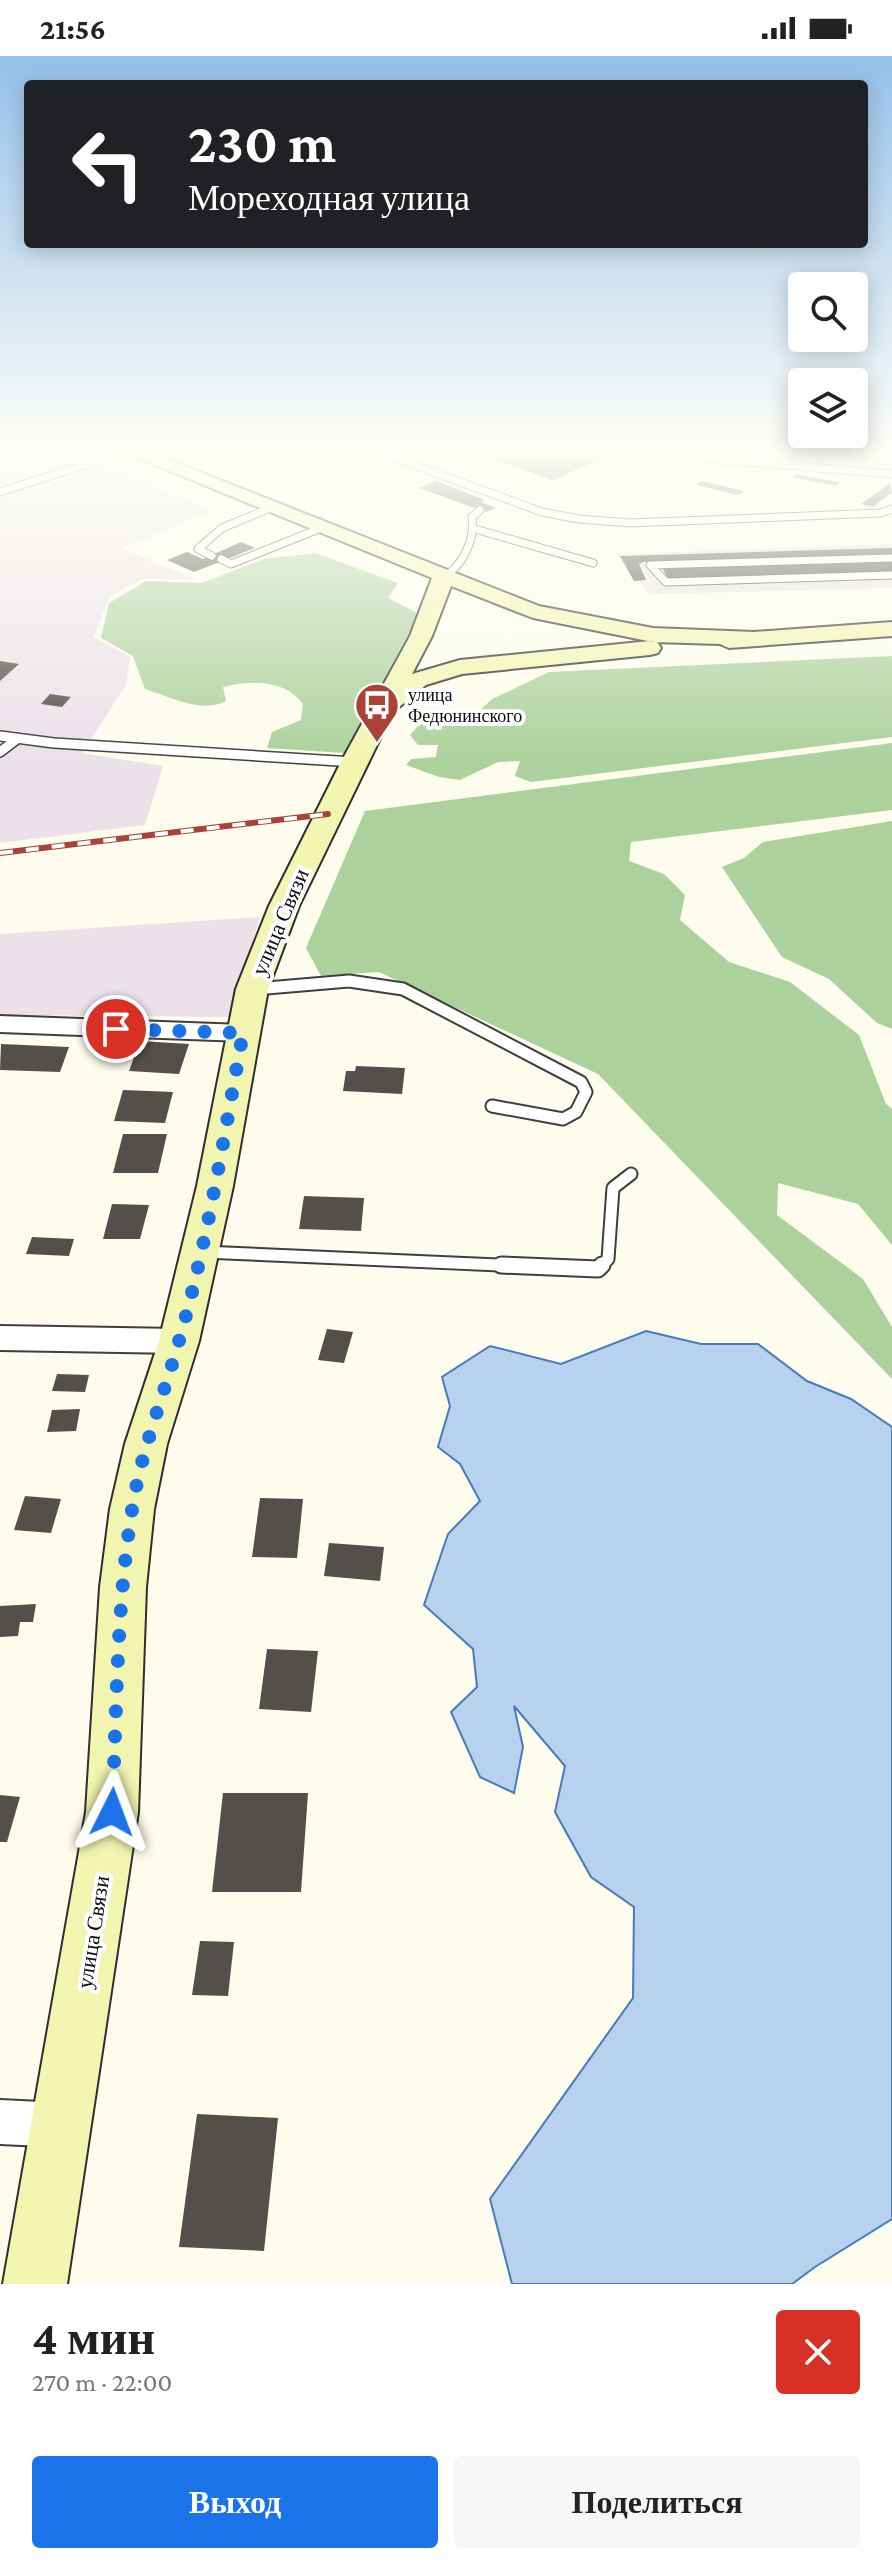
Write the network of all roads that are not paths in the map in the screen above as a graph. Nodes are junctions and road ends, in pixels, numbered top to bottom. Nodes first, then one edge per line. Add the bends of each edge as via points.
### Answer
1 (208, 554) edge
2 (256, 554) edge
3 (384, 554) edge
4 (463, 554) edge
5 (557, 554) edge
6 (212, 556) dead end
7 (892, 558) edge
8 (221, 559) dead end
9 (593, 563) dead end
10 (892, 575) edge
11 (443, 578) junction
12 (502, 601) junction
13 (442, 618) junction
14 (561, 619) junction
15 (892, 629) edge
16 (753, 639) junction
17 (530, 659) junction
18 (483, 664) junction
19 (377, 717) junction
20 (0, 736) edge
21 (17, 739) junction
22 (0, 752) edge
23 (354, 762) junction
24 (252, 989) junction
25 (0, 1024) edge
26 (243, 1033) junction
27 (492, 1106) dead end
28 (631, 1174) dead end
29 (200, 1252) junction
30 (0, 1338) edge
31 (179, 1341) junction
32 (0, 2122) edge
33 (63, 2125) junction
34 (35, 2284) edge

1 - 6 lane
2 - 8 lane via 231,564
3 - 11 main road
4 - 11 lane via 455,572
5 - 9 lane
7 - 10 lane via 650,565 666,582
11 - 12 main road
11 - 13 main road, улица Связи
12 - 13 main road
12 - 14 main road
13 - 18 main road via 449,655
13 - 19 main road, улица Связи
14 - 16 main road via 653,635
14 - 17 main road via 565,630 552,646
15 - 16 main road
16 - 17 main road
17 - 18 main road
18 - 19 main road via 418,680
19 - 23 main road, улица Связи
20 - 21 lane
21 - 22 lane
21 - 23 lane
23 - 24 main road, улица Связи via 284,906
24 - 26 main road, улица Связи
24 - 27 lane via 363,981 403,989 581,1082 586,1092 576,1112 563,1119
25 - 26 street
26 - 29 main road, улица Связи
28 - 29 lane via 613,1188 608,1259 598,1269
29 - 31 main road, улица Связи
30 - 31 street
31 - 33 main road, улица Связи via 146,1444 132,1509 112,1812
32 - 33 street
33 - 34 main road, улица Связи

